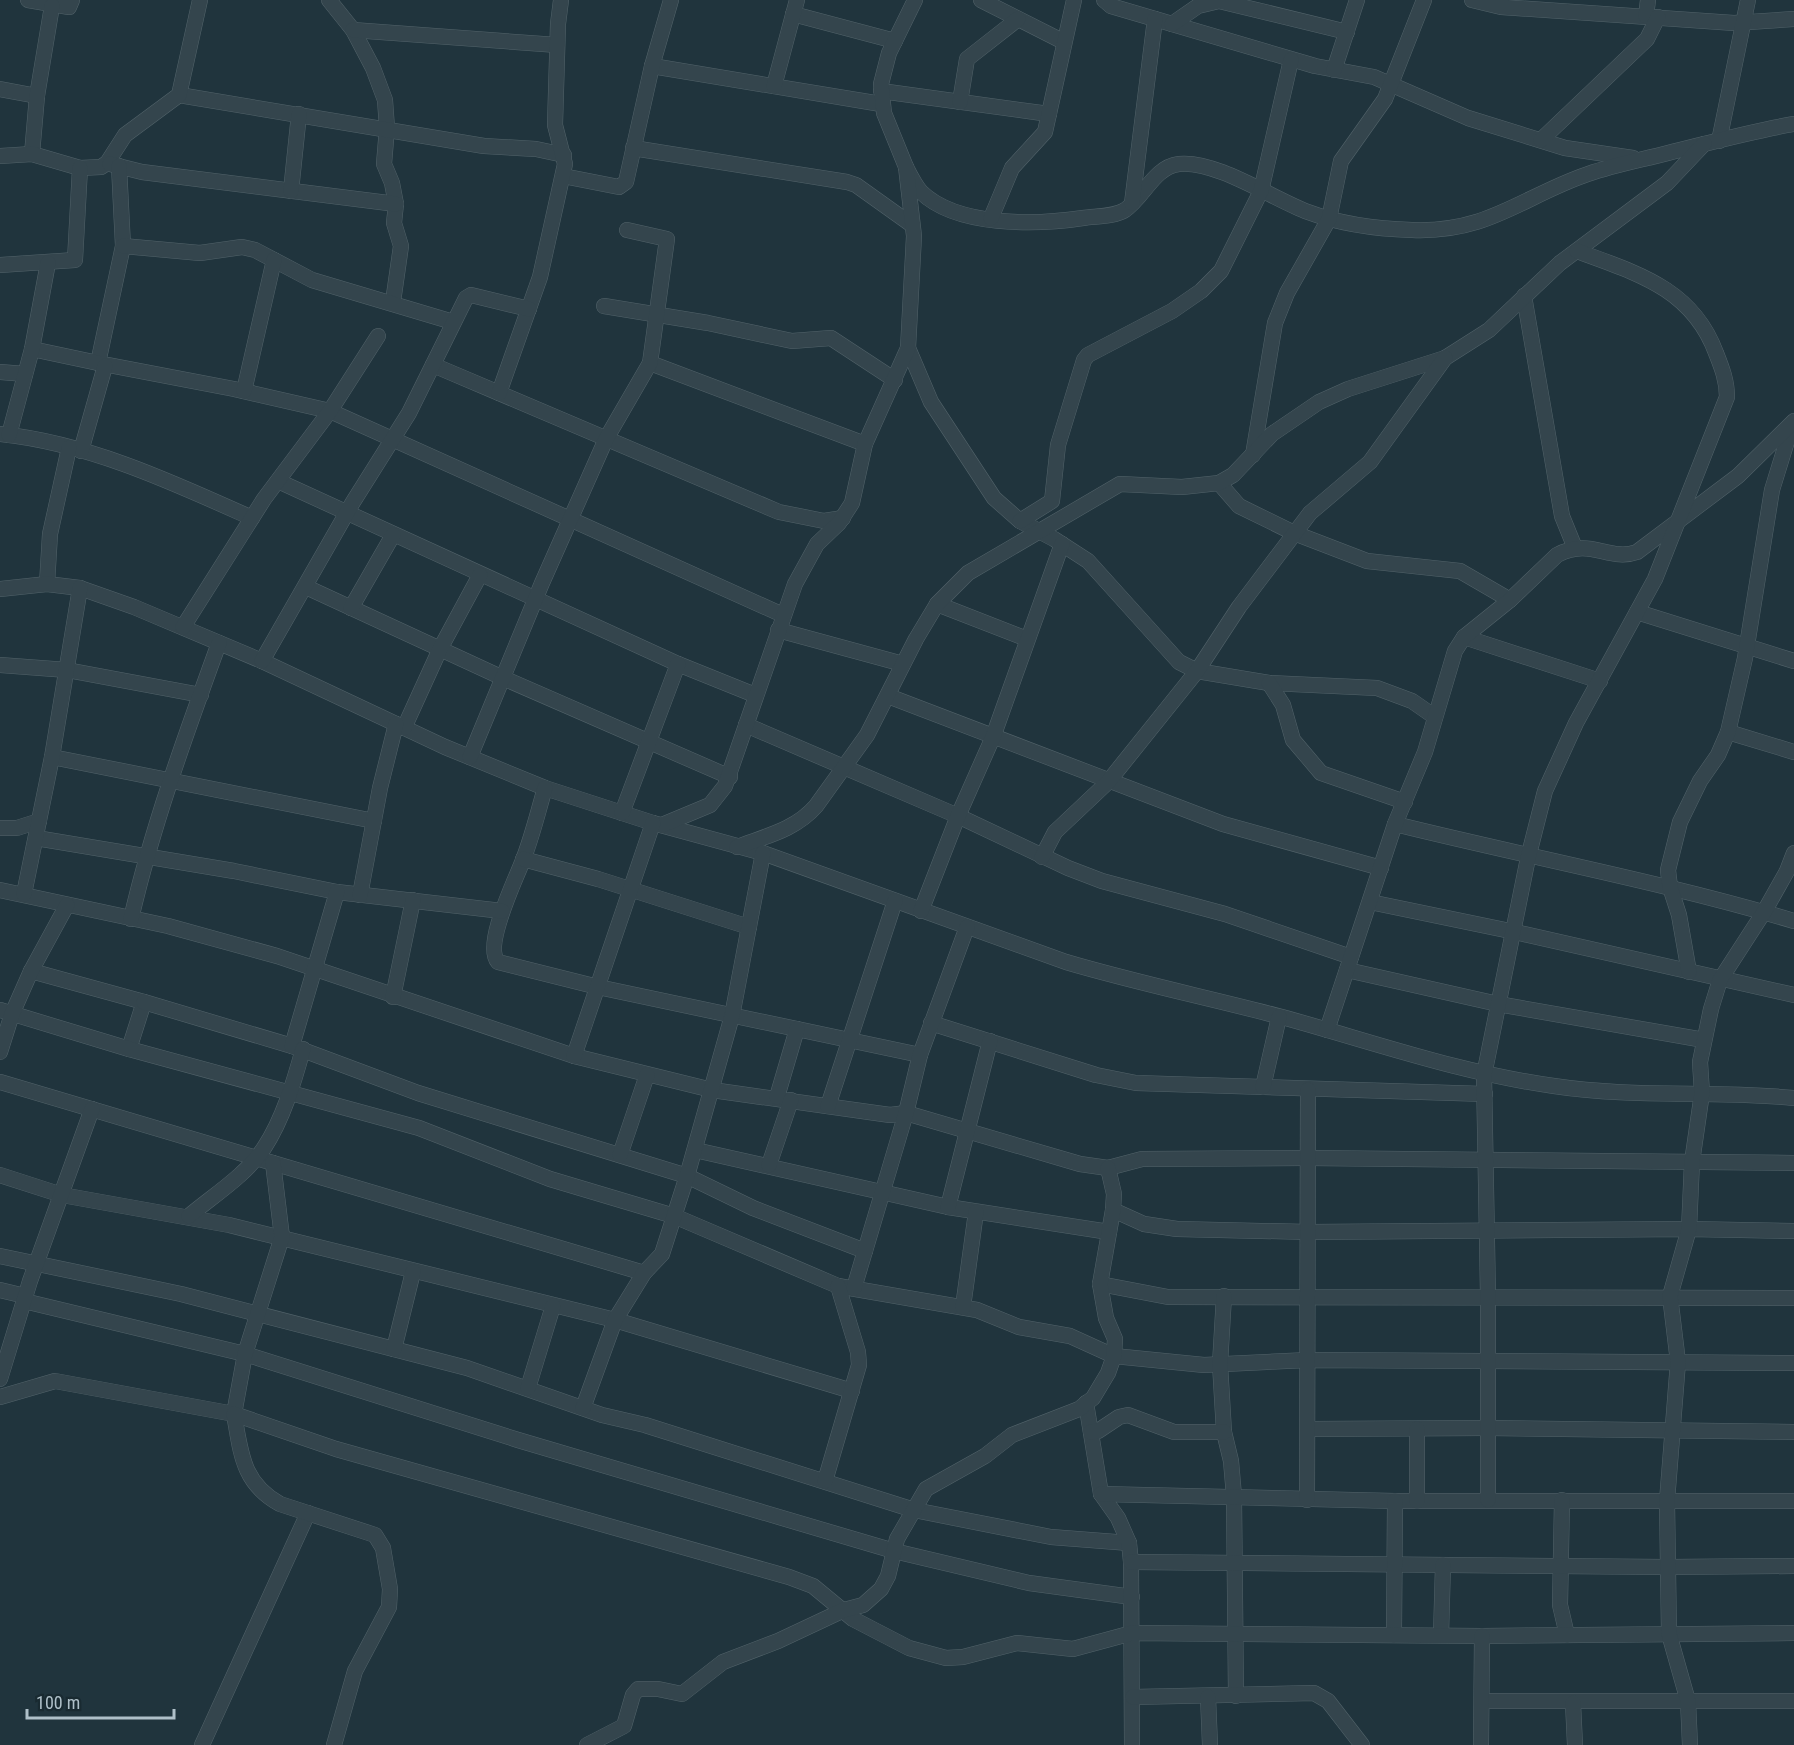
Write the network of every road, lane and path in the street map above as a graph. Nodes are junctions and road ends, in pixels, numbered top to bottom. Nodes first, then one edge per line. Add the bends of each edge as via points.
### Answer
1 (28, 0) edge
2 (72, 0) edge
3 (200, 0) edge
4 (329, 0) edge
5 (561, 0) edge
6 (671, 0) edge
7 (915, 0) edge
8 (981, 0) edge
9 (1074, 0) edge
10 (1104, 0) edge
11 (1357, 0) edge
12 (1424, 0) edge
13 (1647, 0) edge
14 (1748, 0) edge
15 (1480, 1) edge
16 (52, 6) junction
17 (795, 7) edge
18 (1652, 17) junction
19 (1018, 19) junction
20 (1155, 19) junction
21 (1794, 19) edge
22 (1743, 23) junction
23 (1172, 24) junction
24 (353, 30) junction
25 (1347, 32) junction
26 (895, 41) junction
27 (1064, 42) junction
28 (557, 45) junction
29 (1292, 60) junction
30 (652, 66) junction
31 (1334, 70) junction
32 (1392, 82) junction
33 (774, 86) junction
34 (0, 88) edge
35 (179, 95) junction
36 (37, 96) junction
37 (881, 98) junction
38 (960, 102) junction
39 (299, 114) junction
40 (1049, 114) junction
41 (1794, 124) edge
42 (387, 128) junction
43 (1541, 140) junction
44 (1711, 143) junction
45 (633, 148) junction
46 (32, 154) junction
47 (564, 155) junction
48 (0, 156) edge
49 (1645, 159) junction
50 (113, 165) junction
51 (80, 168) junction
52 (906, 168) junction
53 (563, 176) junction
54 (291, 191) junction
55 (1262, 191) junction
56 (1132, 203) junction
57 (396, 204) junction
58 (991, 218) junction
59 (1329, 219) junction
60 (912, 225) junction
61 (627, 230) dead end
62 (123, 246) junction
63 (1577, 251) junction
64 (274, 260) junction
65 (48, 263) junction
66 (0, 265) edge
67 (1524, 297) junction
68 (393, 302) junction
69 (604, 306) dead end
70 (529, 309) junction
71 (656, 314) junction
72 (453, 322) junction
73 (378, 336) dead end
74 (908, 348) junction
75 (32, 349) junction
76 (1445, 358) junction
77 (650, 363) junction
78 (102, 364) junction
79 (433, 364) junction
80 (0, 372) edge
81 (25, 374) junction
82 (895, 380) junction
83 (244, 391) junction
84 (499, 393) junction
85 (330, 411) junction
86 (1793, 421) edge
87 (4, 434) edge
88 (606, 439) junction
89 (392, 440) junction
90 (865, 444) junction
91 (75, 450) junction
92 (1253, 455) junction
93 (278, 481) junction
94 (1219, 483) junction
95 (346, 514) junction
96 (252, 518) junction
97 (843, 518) junction
98 (1678, 520) junction
99 (571, 521) junction
100 (1020, 521) junction
101 (1039, 531) junction
102 (1294, 533) junction
103 (393, 535) junction
104 (1062, 544) junction
105 (1575, 548) junction
106 (480, 575) junction
107 (47, 584) junction
108 (306, 587) junction
109 (80, 588) junction
110 (0, 589) edge
111 (536, 599) junction
112 (1510, 600) junction
113 (937, 604) junction
114 (351, 608) junction
115 (1637, 612) junction
116 (780, 623) junction
117 (183, 627) junction
118 (1464, 637) junction
119 (1027, 639) junction
120 (219, 643) junction
121 (1746, 646) junction
122 (440, 649) junction
123 (262, 661) junction
124 (1794, 661) edge
125 (678, 664) junction
126 (903, 664) junction
127 (0, 665) edge
128 (67, 670) junction
129 (1197, 671) junction
130 (503, 678) junction
131 (1600, 681) junction
132 (1269, 682) junction
133 (201, 695) junction
134 (755, 695) junction
135 (888, 696) junction
136 (1435, 717) junction
137 (746, 725) junction
138 (400, 726) junction
139 (1728, 732) junction
140 (993, 737) junction
141 (649, 741) junction
142 (1794, 752) edge
143 (52, 757) junction
144 (470, 757) junction
145 (844, 768) junction
146 (729, 777) junction
147 (169, 781) junction
148 (1108, 782) junction
149 (545, 788) junction
150 (1405, 802) junction
151 (622, 813) junction
152 (958, 816) junction
153 (39, 821) junction
154 (374, 821) junction
155 (657, 824) junction
156 (1395, 824) junction
157 (0, 828) edge
158 (36, 838) junction
159 (738, 847) junction
160 (763, 853) junction
161 (1794, 853) edge
162 (146, 856) junction
163 (1042, 857) junction
164 (1528, 858) junction
165 (524, 859) junction
166 (1381, 868) junction
167 (1670, 887) junction
168 (0, 890) edge
169 (632, 890) junction
170 (337, 892) junction
171 (24, 894) junction
172 (360, 894) junction
173 (413, 900) junction
174 (895, 901) junction
175 (1370, 902) junction
176 (67, 905) junction
177 (502, 911) junction
178 (921, 911) junction
179 (1764, 912) junction
180 (131, 919) junction
181 (1794, 921) edge
182 (749, 927) junction
183 (967, 927) junction
184 (1515, 932) junction
185 (1349, 964) junction
186 (313, 967) junction
187 (31, 971) junction
188 (1689, 972) junction
189 (1720, 980) junction
190 (598, 987) junction
191 (1794, 995) edge
192 (393, 997) junction
193 (144, 1002) junction
194 (1498, 1004) junction
195 (6, 1012) edge
196 (732, 1016) junction
197 (1279, 1017) junction
198 (931, 1023) junction
199 (797, 1029) junction
200 (1328, 1030) junction
201 (851, 1040) junction
202 (1704, 1040) junction
203 (990, 1041) junction
204 (298, 1047) junction
205 (129, 1049) junction
206 (0, 1052) edge
207 (920, 1055) junction
208 (574, 1056) junction
209 (647, 1075) junction
210 (1484, 1075) junction
211 (0, 1082) edge
212 (1263, 1087) junction
213 (712, 1090) junction
214 (1308, 1090) junction
215 (290, 1093) junction
216 (1485, 1094) junction
217 (1702, 1094) junction
218 (1794, 1098) edge
219 (784, 1099) junction
220 (828, 1106) junction
221 (92, 1109) junction
222 (906, 1113) junction
223 (967, 1130) junction
224 (695, 1150) junction
225 (620, 1155) junction
226 (256, 1158) junction
227 (1307, 1158) junction
228 (1486, 1161) junction
229 (1692, 1162) junction
230 (273, 1163) junction
231 (1794, 1163) edge
232 (768, 1165) junction
233 (1108, 1168) junction
234 (0, 1175) edge
235 (687, 1176) junction
236 (882, 1192) junction
237 (62, 1195) junction
238 (948, 1208) junction
239 (1113, 1210) junction
240 (976, 1212) junction
241 (189, 1216) junction
242 (674, 1216) junction
243 (1689, 1229) junction
244 (1487, 1231) junction
245 (1794, 1231) edge
246 (1109, 1232) junction
247 (1309, 1232) junction
248 (282, 1238) junction
249 (865, 1251) junction
250 (0, 1256) edge
251 (36, 1265) junction
252 (413, 1272) junction
253 (644, 1273) junction
254 (1100, 1284) junction
255 (838, 1286) junction
256 (854, 1288) junction
257 (0, 1290) edge
258 (1224, 1296) junction
259 (1308, 1296) junction
260 (1488, 1296) junction
261 (1670, 1296) junction
262 (1794, 1298) edge
263 (25, 1299) junction
264 (553, 1306) junction
265 (963, 1307) junction
266 (259, 1313) junction
267 (615, 1320) junction
268 (394, 1349) junction
269 (245, 1354) junction
270 (1114, 1356) junction
271 (1308, 1360) junction
272 (1487, 1361) junction
273 (1678, 1362) junction
274 (1794, 1363) edge
275 (1220, 1364) junction
276 (0, 1379) edge
277 (528, 1388) junction
278 (852, 1391) junction
279 (0, 1397) edge
280 (1086, 1403) junction
281 (583, 1408) junction
282 (234, 1414) junction
283 (1488, 1428) junction
284 (1308, 1429) junction
285 (1417, 1429) junction
286 (1672, 1431) junction
287 (1091, 1432) junction
288 (1224, 1432) junction
289 (1794, 1432) edge
290 (825, 1481) junction
291 (1101, 1494) junction
292 (1234, 1496) junction
293 (1307, 1500) junction
294 (1488, 1500) junction
295 (1562, 1500) junction
296 (1395, 1501) junction
297 (1417, 1501) junction
298 (1667, 1501) junction
299 (1794, 1501) edge
300 (914, 1510) junction
301 (308, 1513) junction
302 (1129, 1543) junction
303 (894, 1551) junction
304 (1131, 1562) junction
305 (1236, 1563) junction
306 (1395, 1564) junction
307 (1443, 1565) junction
308 (1561, 1565) junction
309 (1794, 1566) edge
310 (1667, 1567) junction
311 (1132, 1598) junction
312 (844, 1610) junction
313 (1235, 1633) junction
314 (1794, 1633) edge
315 (1132, 1634) junction
316 (1669, 1634) junction
317 (1394, 1635) junction
318 (1442, 1635) junction
319 (1567, 1635) junction
320 (1482, 1636) junction
321 (1133, 1696) junction
322 (1236, 1696) junction
323 (1208, 1697) junction
324 (1482, 1701) junction
325 (1688, 1701) junction
326 (1794, 1701) edge
327 (1573, 1703) junction
328 (202, 1745) edge
329 (334, 1745) edge
330 (587, 1745) edge
331 (1132, 1745) edge
332 (1210, 1745) edge
333 (1362, 1745) edge
334 (1481, 1745) edge
335 (1575, 1745) edge
336 (1690, 1745) edge

1 - 16 street
2 - 16 street via 69,7
3 - 35 street
4 - 24 street
5 - 28 street
6 - 30 street
7 - 26 street
8 - 19 street
9 - 27 street
10 - 20 street
11 - 25 street
12 - 32 street
13 - 18 street
14 - 22 street
15 - 18 street via 1501,8
16 - 36 street
17 - 26 street
17 - 33 street
18 - 22 street
18 - 43 street via 1647,39
19 - 27 street
19 - 38 street via 967,59
20 - 23 street
20 - 56 street
21 - 22 street
22 - 44 street
23 - 25 street via 1198,6 1219,1
23 - 29 street
24 - 28 street
24 - 42 street via 382,88
25 - 31 street
26 - 37 street via 885,64
27 - 40 street
28 - 47 street via 555,125
29 - 31 street
29 - 55 street
30 - 33 street
30 - 45 street
31 - 32 street
32 - 43 street via 1467,118
32 - 59 street via 1375,115 1341,161
33 - 37 street
34 - 36 street
35 - 39 street
35 - 50 street via 125,135
36 - 46 street
37 - 38 street
37 - 52 street
38 - 40 street
39 - 42 street
39 - 54 street
40 - 58 street via 1042,137 1012,168
41 - 44 street
42 - 47 street via 484,147 529,148
42 - 57 street via 384,164
43 - 49 street via 1603,156
44 - 49 street
44 - 63 street via 1667,183
45 - 53 street via 624,185
45 - 60 street via 847,182
46 - 48 street
46 - 51 street
47 - 53 street
49 - 59 street via 1590,173 1488,220 1457,228 1413,231
50 - 51 street
50 - 54 street
50 - 62 street
51 - 65 street via 76,258 73,262
52 - 58 street via 926,196 953,210
52 - 60 street
53 - 70 street
54 - 57 street
55 - 56 street via 1234,176 1175,164 1160,173
55 - 59 street
55 - 100 street via 1214,280 1172,311 1084,360 1058,446 1052,501
56 - 58 street via 1117,213 1044,224
57 - 68 street via 394,223 401,246
59 - 92 street via 1287,293 1275,323
60 - 74 street
61 - 71 street via 667,239
62 - 64 street via 200,253 242,247
62 - 78 street
63 - 67 street
63 - 98 street via 1664,286 1693,312 1714,346 1727,382 1727,397
64 - 68 street via 312,280
64 - 83 street
65 - 66 street
65 - 75 street
67 - 76 street via 1489,330
67 - 105 street via 1562,516
68 - 72 street
69 - 71 street
70 - 72 street via 471,295
70 - 84 street
71 - 77 street
71 - 82 street via 792,341 831,338
72 - 79 street
73 - 85 street
74 - 82 street
74 - 100 street via 931,402 994,498
75 - 78 street
75 - 81 street
76 - 92 street via 1335,394 1282,426
76 - 102 street via 1370,462 1319,503
77 - 88 street
77 - 90 street
78 - 83 street
78 - 91 street
79 - 84 street
79 - 89 street
80 - 81 street
81 - 87 street
82 - 90 street
83 - 85 street
84 - 88 street
85 - 89 street
85 - 93 street
86 - 98 street via 1738,476
86 - 121 street via 1773,490
87 - 91 street
88 - 97 street via 785,514 824,521
88 - 99 street
89 - 95 street
89 - 99 street
90 - 97 street via 855,497
91 - 96 street via 141,470
91 - 107 street via 50,534
92 - 94 street
93 - 95 street
93 - 96 street
94 - 101 street via 1182,487 1120,484
94 - 102 street via 1239,506
95 - 103 street
95 - 108 street
96 - 117 street
97 - 116 street via 817,544
98 - 105 street via 1628,555 1591,547
98 - 115 street via 1655,579
99 - 111 street
99 - 116 street
100 - 101 street
101 - 104 street
101 - 113 street via 968,573
102 - 112 street via 1367,561 1460,571
102 - 129 street
103 - 106 street
103 - 114 street
104 - 119 street
104 - 129 street via 1088,561 1172,655
105 - 112 street via 1557,555
106 - 111 street
106 - 122 street
107 - 109 street
107 - 110 street
108 - 114 street
108 - 123 street
109 - 117 street
109 - 128 street
111 - 125 street
111 - 130 street
112 - 118 street
113 - 119 street
113 - 126 street
114 - 122 street
115 - 121 street
115 - 131 street
116 - 126 street
116 - 134 street
117 - 120 street
118 - 131 street
118 - 136 street via 1455,651
119 - 140 street
120 - 123 street
120 - 133 street
121 - 124 street
121 - 139 street
122 - 130 street
122 - 138 street
123 - 138 street
125 - 134 street
125 - 141 street
126 - 135 street
127 - 128 street
128 - 133 street
128 - 143 street
129 - 132 street
129 - 148 street
130 - 141 street
130 - 144 street
131 - 164 street via 1545,791
132 - 136 street via 1377,688 1412,701
132 - 150 street via 1283,705 1293,740 1321,773
133 - 147 street
134 - 137 street
135 - 140 street
135 - 145 street
136 - 150 street
137 - 145 street
137 - 146 street
138 - 144 street
138 - 154 street
139 - 142 street
139 - 167 street via 1675,837 1668,870
140 - 148 street
140 - 152 street
141 - 146 street
141 - 151 street
143 - 147 street
143 - 153 street
144 - 149 street
145 - 152 street
145 - 159 street via 802,820
146 - 155 street via 710,805
147 - 154 street
147 - 162 street
148 - 163 street via 1055,832
148 - 166 street via 1222,824
149 - 151 street
149 - 165 street
150 - 156 street
151 - 155 street
152 - 163 street
152 - 178 street
153 - 157 street via 17,828
153 - 158 street
154 - 172 street
155 - 159 street
155 - 169 street
156 - 164 street
156 - 166 street
158 - 162 street
158 - 171 street
159 - 160 street
160 - 174 street
160 - 182 street
161 - 179 street
162 - 170 street
162 - 180 street
163 - 185 street via 1102,881 1226,914
164 - 167 street
164 - 184 street
165 - 169 street
165 - 177 street
166 - 175 street
167 - 179 street
167 - 188 street
168 - 171 street
169 - 182 street
169 - 190 street
170 - 172 street
170 - 186 street
171 - 176 street
172 - 173 street
173 - 177 street
173 - 192 street
174 - 178 street
174 - 201 street
175 - 184 street
175 - 185 street
176 - 180 street
176 - 187 street
177 - 190 street via 494,950 498,962
178 - 183 street
179 - 181 street
179 - 189 street
180 - 186 street
182 - 196 street
183 - 197 street via 1111,975
183 - 198 street
184 - 188 street
184 - 194 street
185 - 194 street
185 - 200 street
186 - 192 street
186 - 204 street
187 - 193 street
187 - 195 street
188 - 189 street
189 - 191 street
189 - 202 street
190 - 196 street
190 - 208 street
192 - 208 street
193 - 204 street
193 - 205 street
194 - 202 street
194 - 210 street
195 - 205 street
195 - 206 street
196 - 199 street
196 - 213 street
197 - 200 street
197 - 212 street
198 - 203 street
198 - 207 street
199 - 201 street
199 - 219 street
200 - 210 street
201 - 207 street
201 - 220 street
202 - 217 street via 1700,1062
203 - 212 street via 1126,1082
203 - 223 street
204 - 215 street
204 - 225 street via 418,1093
205 - 215 street
207 - 222 street
208 - 209 street
209 - 213 street
209 - 225 street
210 - 216 street
210 - 217 street via 1557,1087
211 - 221 street
212 - 214 street
213 - 219 street
213 - 224 street
214 - 216 street
214 - 227 street
215 - 226 street via 271,1136
215 - 242 street via 419,1128 550,1179
216 - 228 street
217 - 218 street via 1758,1093
217 - 229 street
219 - 220 street
219 - 232 street
220 - 222 street via 890,1115
221 - 226 street
221 - 237 street
222 - 223 street
222 - 236 street
223 - 233 street via 1080,1164
223 - 238 street
224 - 232 street
224 - 235 street
225 - 235 street
226 - 230 street
226 - 241 street
227 - 228 street
227 - 233 street via 1142,1159
227 - 247 street
228 - 229 street
228 - 244 street
229 - 231 street
229 - 243 street
230 - 248 street
230 - 253 street
232 - 236 street
233 - 239 street
234 - 237 street
235 - 242 street
235 - 249 street via 753,1208
236 - 238 street
236 - 249 street
237 - 241 street
237 - 251 street
238 - 240 street
239 - 246 street
239 - 247 street via 1159,1228
240 - 246 street
240 - 265 street
241 - 248 street
242 - 253 street via 662,1254
242 - 255 street
243 - 244 street
243 - 245 street
243 - 261 street
244 - 247 street
244 - 260 street
246 - 254 street
247 - 259 street
248 - 252 street
248 - 266 street
249 - 256 street
250 - 251 street
251 - 263 street
251 - 266 street
252 - 264 street
252 - 268 street
253 - 267 street
254 - 258 street via 1168,1297
254 - 270 street via 1106,1318 1115,1339
255 - 256 street
255 - 278 street via 858,1352
256 - 265 street
257 - 263 street
258 - 259 street
258 - 275 street
259 - 260 street
259 - 271 street
260 - 261 street
260 - 272 street
261 - 262 street
261 - 273 street
263 - 269 street
263 - 276 street
264 - 267 street
264 - 277 street
265 - 270 street via 1019,1327 1070,1335
266 - 268 street
266 - 269 street
267 - 278 street
267 - 281 street
268 - 277 street
269 - 282 street
269 - 303 street
270 - 275 street
270 - 280 street via 1108,1373
271 - 272 street
271 - 275 street
271 - 284 street
272 - 273 street
272 - 283 street
273 - 274 street
273 - 286 street
275 - 288 street
277 - 281 street
278 - 290 street
279 - 282 street via 55,1381
280 - 287 street
280 - 300 street via 1012,1436 985,1456 944,1477 926,1489
281 - 290 street
282 - 301 street via 243,1462 256,1486 280,1504
282 - 312 street via 336,1449 789,1577 813,1586
283 - 285 street
283 - 286 street
283 - 294 street
284 - 285 street
284 - 293 street
285 - 297 street
286 - 289 street
286 - 298 street
287 - 288 street via 1128,1415 1174,1432
287 - 291 street
288 - 292 street
290 - 300 street
291 - 292 street
291 - 302 street
292 - 293 street
292 - 305 street
293 - 296 street
294 - 295 street
294 - 297 street
295 - 298 street
295 - 308 street
296 - 297 street
296 - 306 street
298 - 299 street
298 - 310 street
300 - 302 street via 1051,1536
300 - 303 street
301 - 328 street
301 - 329 street via 375,1535 383,1548 390,1589 389,1607 355,1671
302 - 304 street
303 - 311 street via 1029,1583
303 - 312 street via 881,1589 863,1605
304 - 305 street
304 - 311 street
305 - 306 street
305 - 313 street
306 - 307 street
306 - 317 street
307 - 308 street
307 - 318 street
308 - 310 street
308 - 319 street via 1560,1605
309 - 310 street
310 - 316 street
311 - 315 street
312 - 315 street via 853,1619 909,1648 946,1658 1017,1643 1073,1649
312 - 330 street via 723,1662 682,1694 638,1689 624,1726
313 - 315 street
313 - 317 street
313 - 322 street
314 - 316 street
315 - 321 street
316 - 319 street
316 - 325 street
317 - 318 street
318 - 320 street
319 - 320 street
320 - 324 street
321 - 323 street
321 - 331 street
322 - 323 street
322 - 333 street via 1322,1696
323 - 332 street
324 - 327 street
324 - 334 street
325 - 326 street
325 - 327 street
325 - 336 street
327 - 335 street

